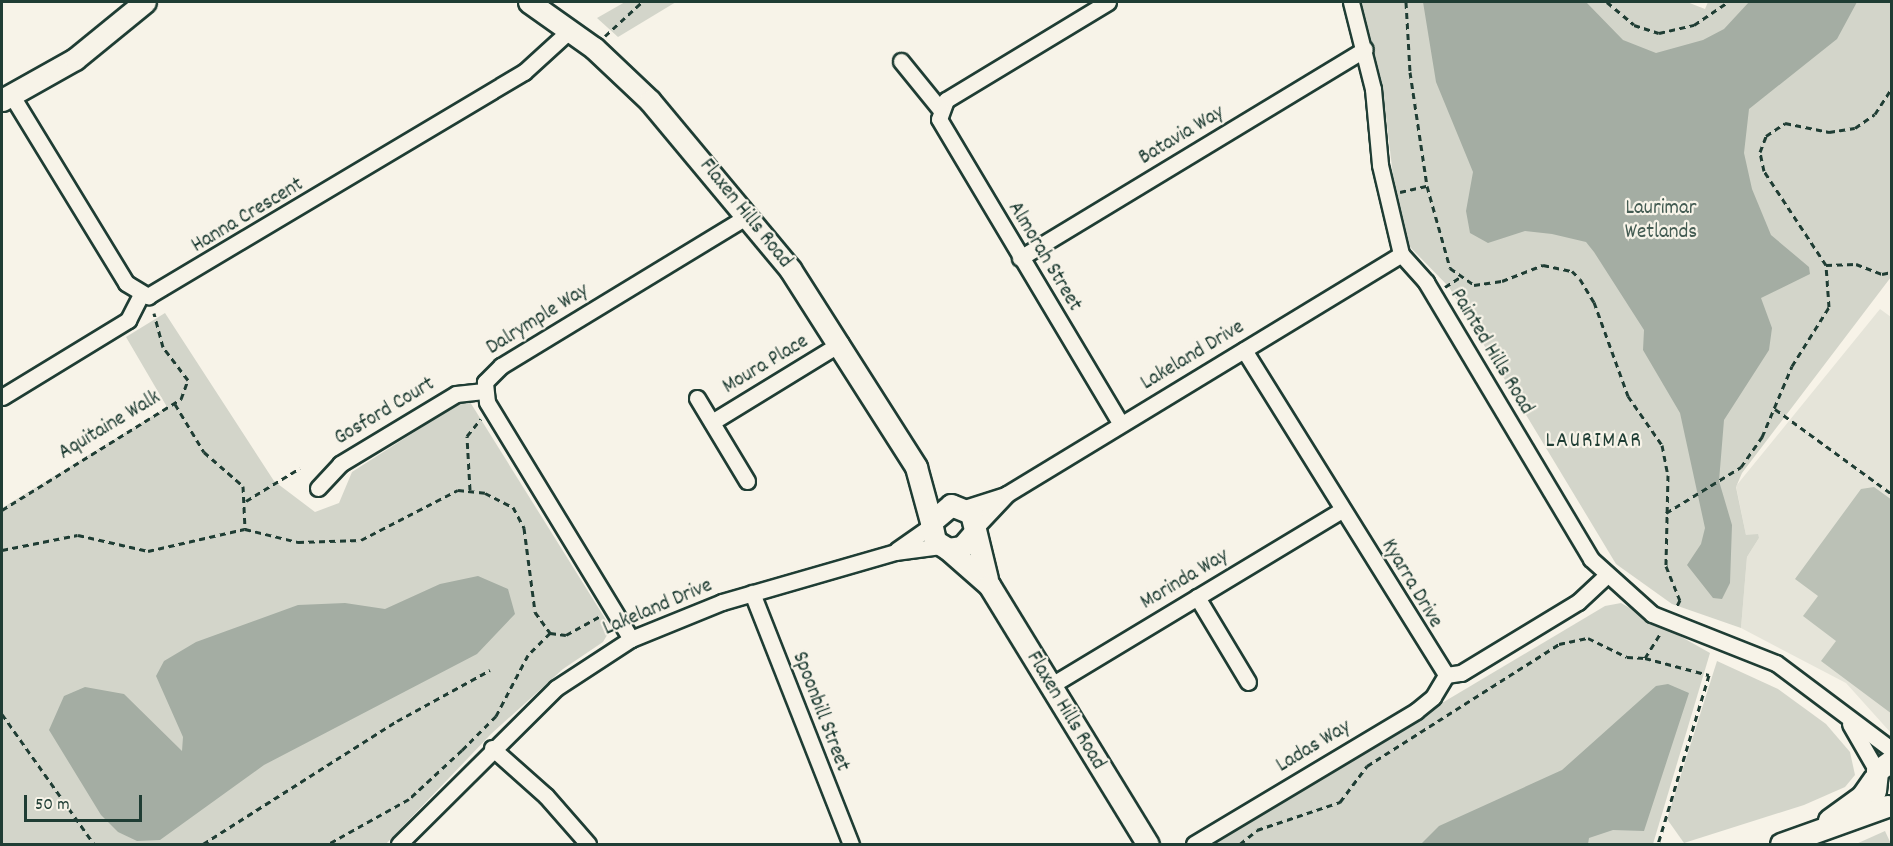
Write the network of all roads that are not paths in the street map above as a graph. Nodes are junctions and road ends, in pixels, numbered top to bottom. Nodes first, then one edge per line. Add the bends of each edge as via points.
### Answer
1 (145, 2) edge
2 (529, 2) edge
3 (1108, 2) edge
4 (1351, 2) edge
5 (570, 30) junction
6 (1365, 49) junction
7 (901, 61) dead end
8 (7, 98) edge
9 (940, 109) junction
10 (747, 216) junction
11 (1401, 254) junction
12 (1020, 258) junction
13 (141, 295) junction
14 (841, 343) junction
15 (1244, 350) junction
16 (484, 391) junction
17 (2, 397) edge
18 (697, 398) dead end
19 (712, 422) junction
20 (1121, 424) junction
21 (916, 467) junction
22 (747, 480) dead end
23 (318, 488) dead end
24 (1008, 494) junction
25 (961, 507) junction
26 (1342, 510) junction
27 (931, 524) junction
28 (975, 530) junction
29 (945, 547) junction
30 (895, 552) junction
31 (1605, 577) junction
32 (989, 585) junction
33 (752, 593) junction
34 (1197, 597) junction
35 (631, 639) junction
36 (1446, 675) junction
37 (1248, 682) dead end
38 (1050, 686) junction
39 (1846, 716) junction
40 (492, 748) junction
41 (1892, 750) edge
42 (1881, 770) edge
43 (1889, 807) edge
44 (1806, 835) junction
45 (1140, 842) edge
46 (399, 844) edge
47 (588, 844) edge
48 (852, 844) edge
49 (1194, 844) edge
50 (1781, 844) edge

1 - 8 street via 75,59
2 - 5 street, Flaxen Hills Road
3 - 9 street via 957,92
4 - 6 street, Painted Hills Road
5 - 10 street, Flaxen Hills Road via 650,101
5 - 13 street, Hanna Crescent via 524,72 163,292
6 - 11 street, Painted Hills Road via 1387,195
6 - 12 street, Batavia Way
7 - 9 street, Almorah Street
8 - 13 street via 126,283
9 - 12 street, Almorah Street via 942,129
10 - 14 street, Flaxen Hills Road
10 - 16 street, Dalrymple Way via 501,366 489,375
11 - 15 street, Lakeland Drive
11 - 31 street, Painted Hills Road via 1426,282
12 - 20 street, Almorah Street
13 - 17 street via 128,320
14 - 19 street, Moura Place
14 - 21 street, Flaxen Hills Road
15 - 20 street, Lakeland Drive
15 - 26 street, Kyarra Drive
16 - 23 street, Gosford Court via 456,394 340,464
16 - 35 street, Dalrymple Way via 492,411
18 - 19 street, Moura Place
19 - 22 street, Moura Place
20 - 24 street, Lakeland Drive
21 - 25 street, Flaxen Hills Road
21 - 27 street, Flaxen Hills Road
24 - 25 street, Lakeland Drive
24 - 28 street, Lakeland Drive
25 - 27 street via 938,510
25 - 28 street
26 - 34 street, Morinda Way
26 - 36 street, Kyarra Drive
27 - 29 street
27 - 30 street, Lakeland Drive
28 - 29 street via 968,544
28 - 32 street, Flaxen Hills Road
29 - 30 street, Lakeland Drive
29 - 32 street, Flaxen Hills Road
30 - 33 street, Lakeland Drive
31 - 36 street via 1578,602 1461,673
31 - 39 street, Painted Hills Road via 1669,622 1776,663
32 - 38 street, Flaxen Hills Road
33 - 35 street, Lakeland Drive
33 - 48 street, Spoonbill Street
34 - 37 street
34 - 38 street, Morinda Way
35 - 40 street, Lakeland Drive via 556,688
36 - 49 street, Ladas Way via 1433,698 1416,711
38 - 45 street, Flaxen Hills Road
39 - 41 street, Painted Hills Road
39 - 42 street, Painted Hills Road
40 - 46 street, Lakeland Drive
40 - 47 street via 546,796
42 - 43 street via 1876,794
42 - 44 street via 1857,800
43 - 44 street
44 - 50 street

